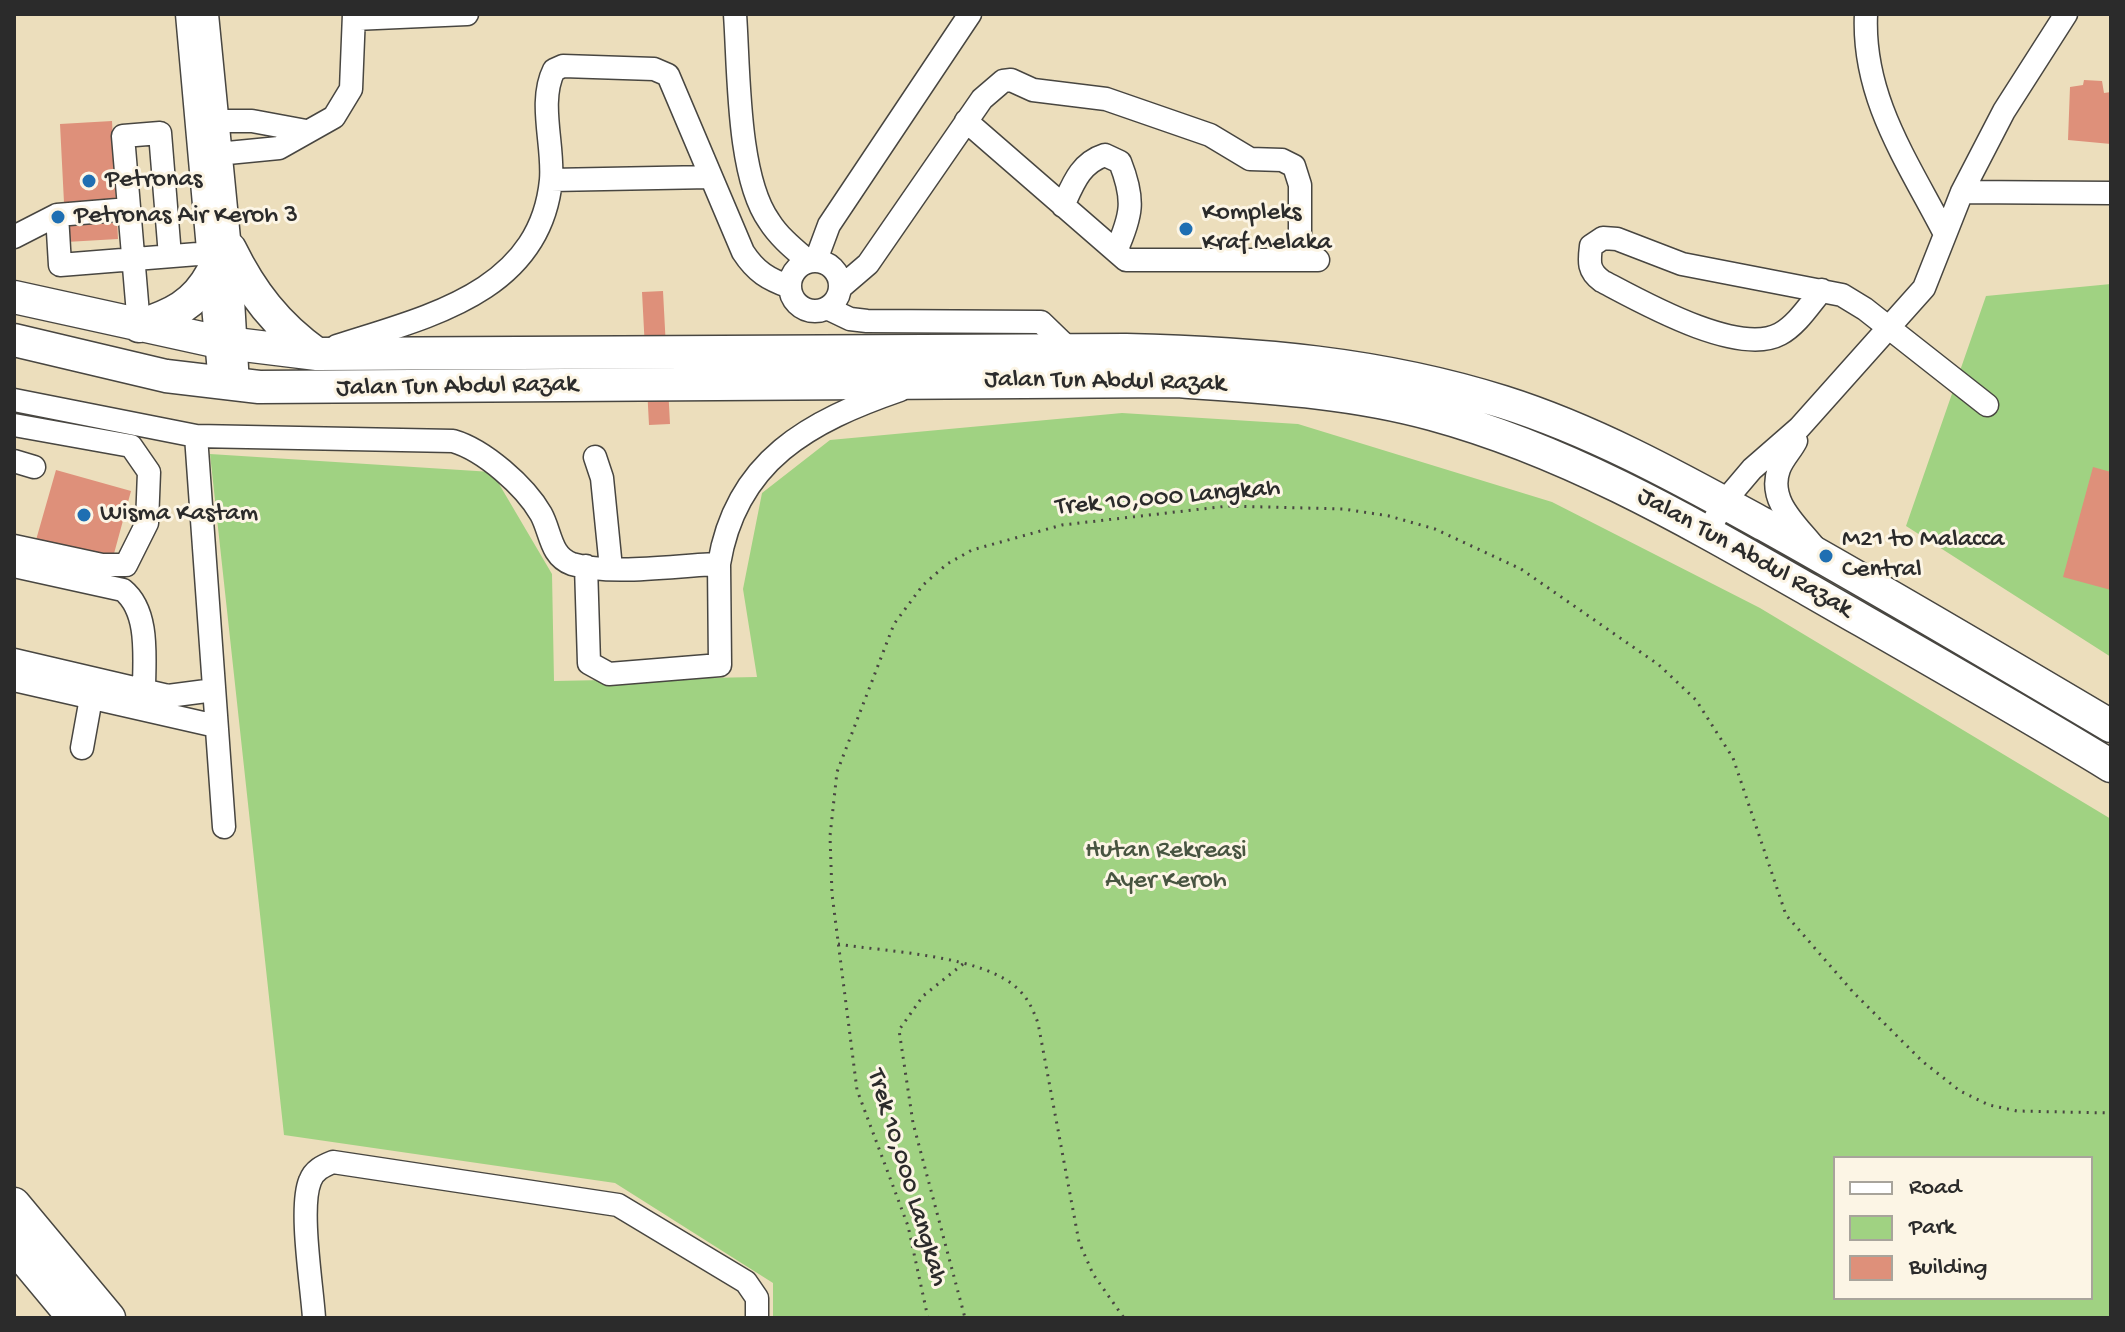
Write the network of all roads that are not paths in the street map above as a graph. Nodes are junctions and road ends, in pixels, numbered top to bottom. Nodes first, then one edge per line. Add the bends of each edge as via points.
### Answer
1 (187, 14) edge
2 (207, 14) edge
3 (449, 14) edge
4 (467, 14) edge
5 (735, 14) edge
6 (970, 14) edge
7 (1866, 14) edge
8 (2066, 14) edge
9 (389, 16) edge
10 (354, 17) edge
11 (208, 121) junction
12 (966, 121) junction
13 (306, 131) junction
14 (211, 155) junction
15 (710, 177) junction
16 (551, 180) junction
17 (1962, 192) junction
18 (2111, 193) edge
19 (1063, 206) junction
20 (129, 209) junction
21 (57, 215) junction
22 (1945, 234) junction
23 (14, 237) edge
24 (1116, 251) junction
25 (170, 256) junction
26 (217, 258) junction
27 (133, 259) junction
28 (812, 260) junction
29 (790, 287) junction
30 (840, 288) junction
31 (1822, 290) junction
32 (14, 297) edge
33 (827, 308) junction
34 (139, 326) junction
35 (1889, 330) junction
36 (14, 340) edge
37 (228, 343) junction
38 (1070, 350) junction
39 (317, 354) junction
40 (923, 382) junction
41 (229, 384) junction
42 (14, 400) edge
43 (1987, 405) dead end
44 (14, 425) edge
45 (1799, 428) junction
46 (196, 436) junction
47 (595, 457) dead end
48 (1724, 502) junction
49 (1708, 532) junction
50 (14, 546) edge
51 (1822, 557) junction
52 (719, 564) junction
53 (14, 566) edge
54 (586, 566) junction
55 (611, 568) junction
56 (14, 660) edge
57 (14, 680) edge
58 (144, 690) junction
59 (214, 690) junction
60 (91, 698) junction
61 (216, 726) junction
62 (2111, 726) edge
63 (82, 748) dead end
64 (2111, 766) edge
65 (224, 827) dead end
66 (14, 1204) edge
67 (14, 1246) edge
68 (74, 1318) edge
69 (109, 1318) edge
70 (314, 1318) edge
71 (757, 1318) edge

1 - 11 street
2 - 11 street
3 - 4 street
3 - 9 street
5 - 28 street via 751,177 768,221
6 - 28 street via 829,225
7 - 22 street via 1867,55 1887,129
8 - 17 street via 2004,111
9 - 10 street
10 - 13 street via 354,71 344,105 334,117
11 - 13 street via 252,121
11 - 14 street
12 - 19 street
12 - 24 street via 982,99 1011,80 1033,90 1106,99 1210,135 1250,159 1282,160 1294,166 1309,260 1140,263
12 - 30 street via 868,264
13 - 14 street via 279,148
14 - 26 street
15 - 16 street
15 - 16 street via 668,75 654,69 563,66 554,70 548,92
15 - 29 street via 753,269
16 - 39 street via 538,227 501,278 454,306
17 - 18 street
17 - 22 street
19 - 24 street
19 - 24 street via 1090,161 1105,155 1120,162 1132,201
20 - 21 street
20 - 25 street via 123,136 160,133
20 - 27 street
21 - 23 street
21 - 27 street via 60,265
22 - 35 street via 1924,288
25 - 26 street
25 - 27 street
26 - 34 highway via 193,301
26 - 37 street
26 - 39 highway via 283,327
27 - 34 street
28 - 29 street via 794,271
28 - 30 street via 837,272
29 - 33 street via 803,308
30 - 33 street
31 - 31 street via 1682,264 1617,239 1603,238 1591,246 1589,262 1602,281 1664,314 1748,339 1778,335
31 - 35 street via 1842,295
32 - 34 highway, Jalan Tun Abdul Razak
33 - 38 street via 867,321 1041,322
34 - 37 highway, Jalan Tun Abdul Razak
35 - 43 street
35 - 45 street
36 - 41 highway, Jalan Tun Abdul Razak via 108,364
37 - 39 highway, Jalan Tun Abdul Razak
37 - 41 street
38 - 39 highway, Jalan Tun Abdul Razak
38 - 48 highway, Jalan Tun Abdul Razak via 1296,357 1415,379 1556,420
40 - 41 highway, Jalan Tun Abdul Razak via 338,389
40 - 49 highway, Jalan Tun Abdul Razak via 1176,381 1352,397 1432,414 1530,446
40 - 52 street via 845,408 762,467 742,500
42 - 46 street
44 - 50 street via 131,446 149,472 147,523 126,565 102,565
45 - 48 street
45 - 51 street via 1779,469 1775,491
46 - 54 street via 432,439 468,446 490,460 534,505 559,555
46 - 59 street
47 - 55 street
48 - 49 street
48 - 51 highway, Jalan Tun Abdul Razak
49 - 64 highway, Jalan Tun Abdul Razak
51 - 62 highway, Jalan Tun Abdul Razak
52 - 54 street via 720,665 609,674 589,663
52 - 55 street
53 - 58 street via 123,590 134,599 144,637
54 - 55 street
56 - 58 street
57 - 60 street
58 - 59 street via 168,696
59 - 61 street
60 - 61 street
60 - 63 street
61 - 65 street
66 - 69 highway
67 - 68 highway
70 - 71 street via 306,1200 310,1179 333,1162 618,1205 746,1282 757,1298

